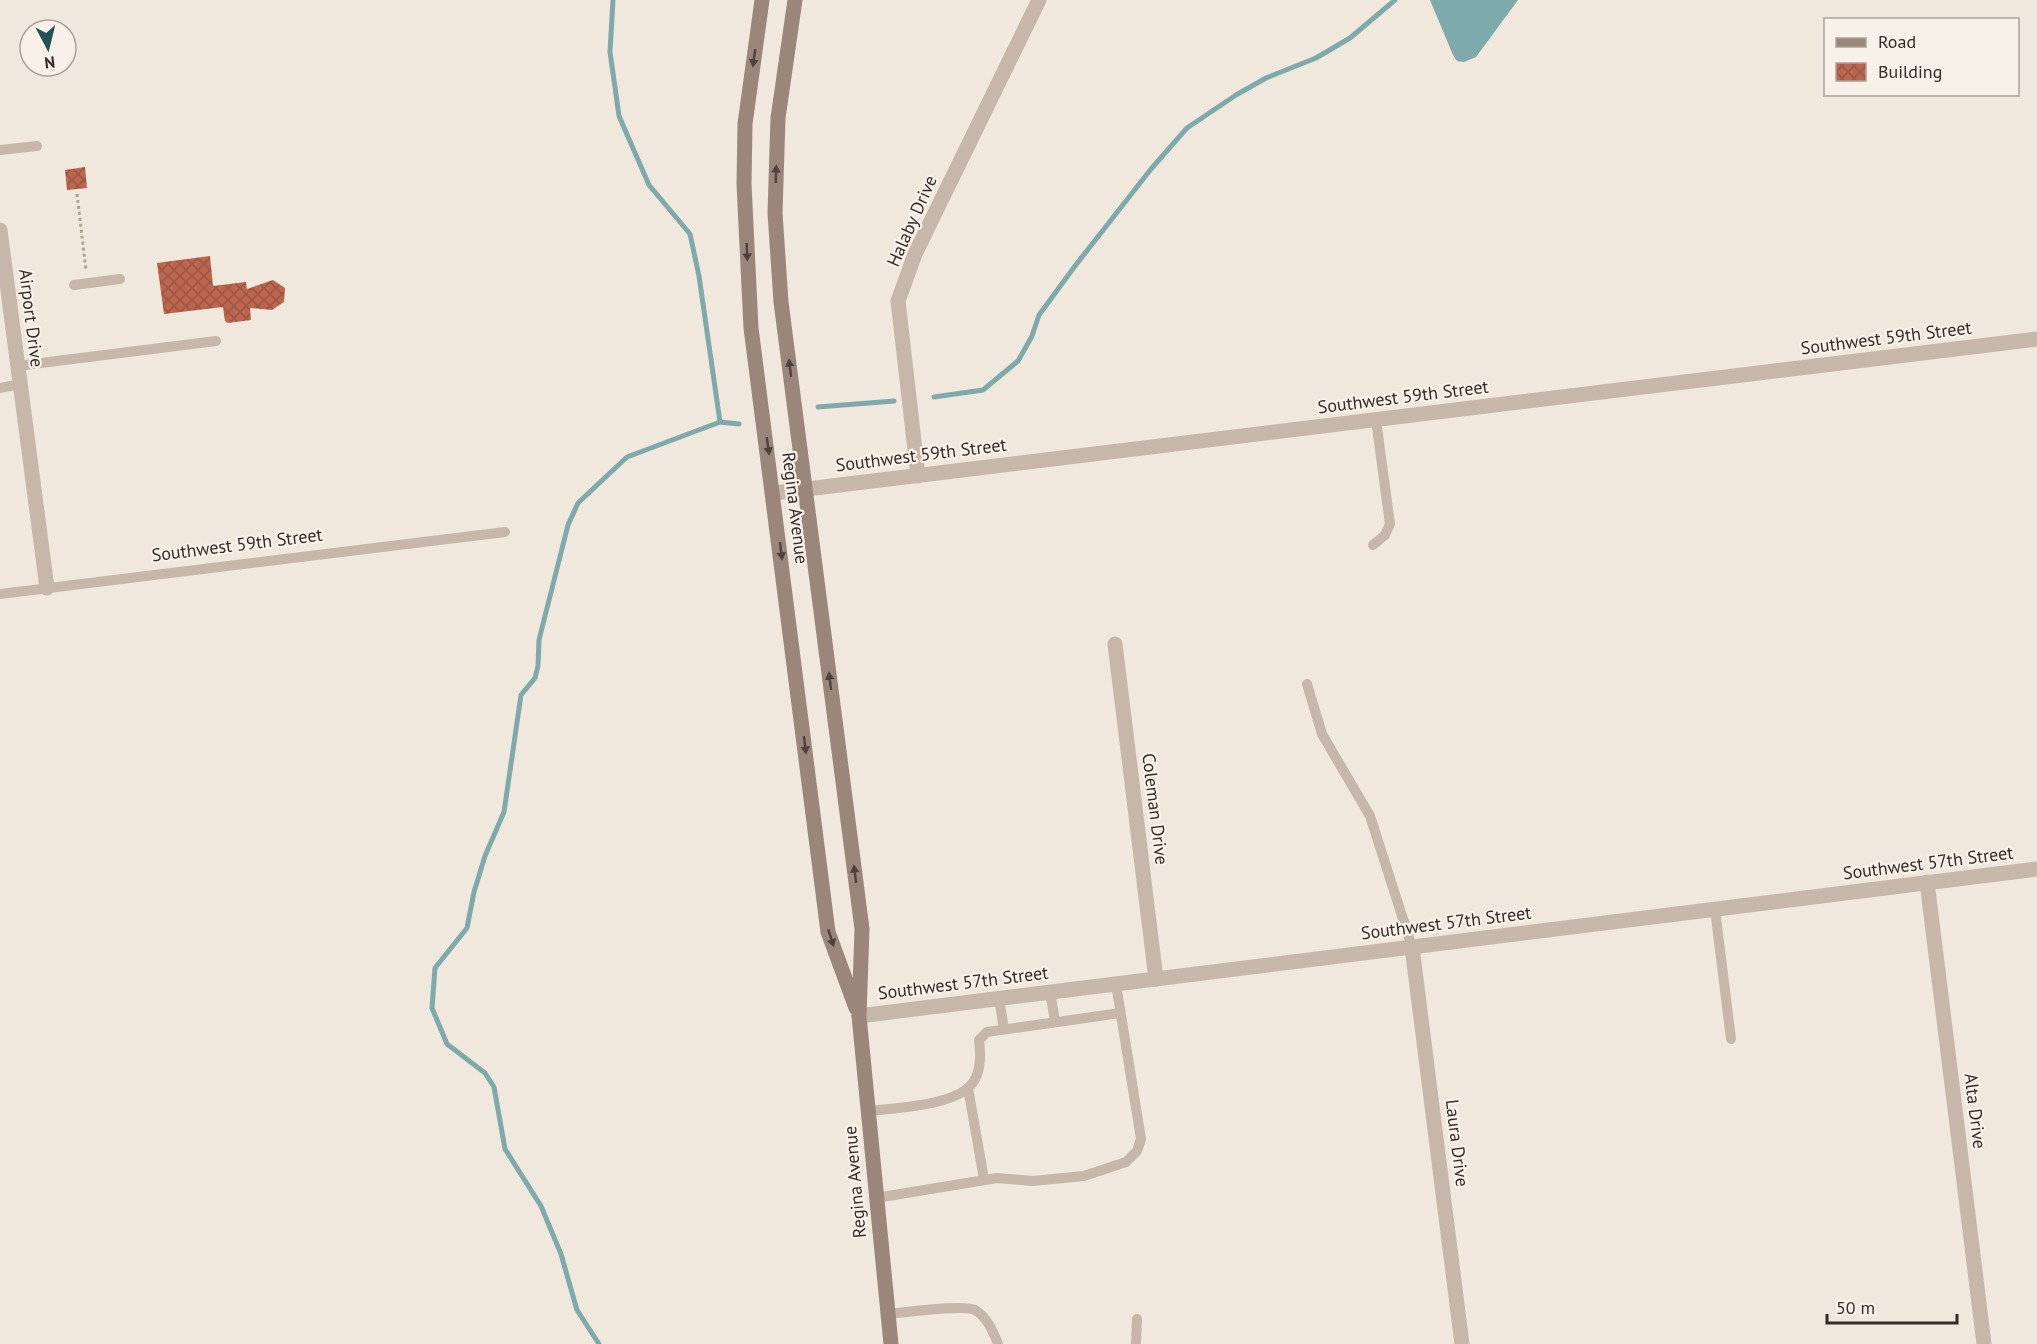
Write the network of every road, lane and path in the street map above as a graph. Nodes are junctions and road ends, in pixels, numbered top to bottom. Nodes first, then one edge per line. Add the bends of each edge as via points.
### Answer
1 (762, 0) edge
2 (795, 0) edge
3 (1040, 0) edge
4 (37, 146) dead end
5 (0, 150) edge
6 (77, 194) dead end
7 (0, 230) edge
8 (86, 271) dead end
9 (120, 279) dead end
10 (74, 285) dead end
11 (2037, 339) edge
12 (216, 341) dead end
13 (17, 366) junction
14 (20, 384) junction
15 (0, 388) edge
16 (1376, 420) junction
17 (918, 476) junction
18 (805, 489) junction
19 (774, 493) junction
20 (505, 532) dead end
21 (1373, 545) dead end
22 (47, 588) junction
23 (0, 594) edge
24 (1115, 644) dead end
25 (1307, 684) dead end
26 (2037, 869) edge
27 (1927, 882) junction
28 (1715, 909) junction
29 (1412, 947) junction
30 (1156, 979) junction
31 (1116, 984) junction
32 (1050, 992) junction
33 (999, 999) junction
34 (1120, 1012) junction
35 (859, 1016) junction
36 (1055, 1021) junction
37 (1004, 1029) junction
38 (1731, 1039) dead end
39 (968, 1088) junction
40 (868, 1111) junction
41 (984, 1179) junction
42 (876, 1198) junction
43 (887, 1314) junction
44 (1137, 1319) dead end
45 (891, 1344) edge
46 (998, 1344) edge
47 (1136, 1344) edge
48 (1462, 1344) edge
49 (1984, 1344) edge

1 -> 19 main road, Regina Avenue via 745,124 744,184 751,328
18 -> 2 main road, Regina Avenue via 781,302 775,213 778,118
3 - 17 street, Halaby Drive via 915,254 898,301
4 - 5 lane
6 - 8 path
7 - 13 street, Airport Drive
9 - 10 lane
11 - 16 street, Southwest 59th Street
12 - 13 lane
13 - 14 street, Airport Drive
14 - 15 lane
14 - 22 street, Airport Drive
16 - 17 street, Southwest 59th Street
16 - 21 lane via 1390,524 1385,535
17 - 18 street, Southwest 59th Street
18 - 19 street, Southwest 59th Street
35 -> 18 main road, Regina Avenue via 862,929
19 -> 35 main road, Regina Avenue via 828,932
20 - 22 lane, Southwest 59th Street
22 - 23 lane, Southwest 59th Street
24 - 30 street, Coleman Drive
25 - 29 lane via 1322,735 1370,816 1384,851
26 - 27 street, Southwest 57th Street
27 - 28 street, Southwest 57th Street
27 - 49 street, Alta Drive
28 - 29 street, Southwest 57th Street
28 - 38 lane
29 - 30 street, Southwest 57th Street
29 - 48 street, Laura Drive
30 - 31 street, Southwest 57th Street
31 - 32 street, Southwest 57th Street
31 - 34 lane
32 - 33 street, Southwest 57th Street
32 - 36 lane
33 - 35 street, Southwest 57th Street
33 - 37 lane
34 - 36 lane
34 - 41 lane via 1141,1139 1137,1151 1126,1162 1084,1176 1033,1181
35 - 40 main road, Regina Avenue
36 - 37 lane
37 - 39 lane via 987,1032 979,1040 981,1057
39 - 40 lane via 931,1103
39 - 41 lane
40 - 42 main road, Regina Avenue
41 - 42 lane
42 - 43 main road, Regina Avenue
43 - 45 main road, Regina Avenue
43 - 46 lane via 974,1309 991,1327
44 - 47 lane

